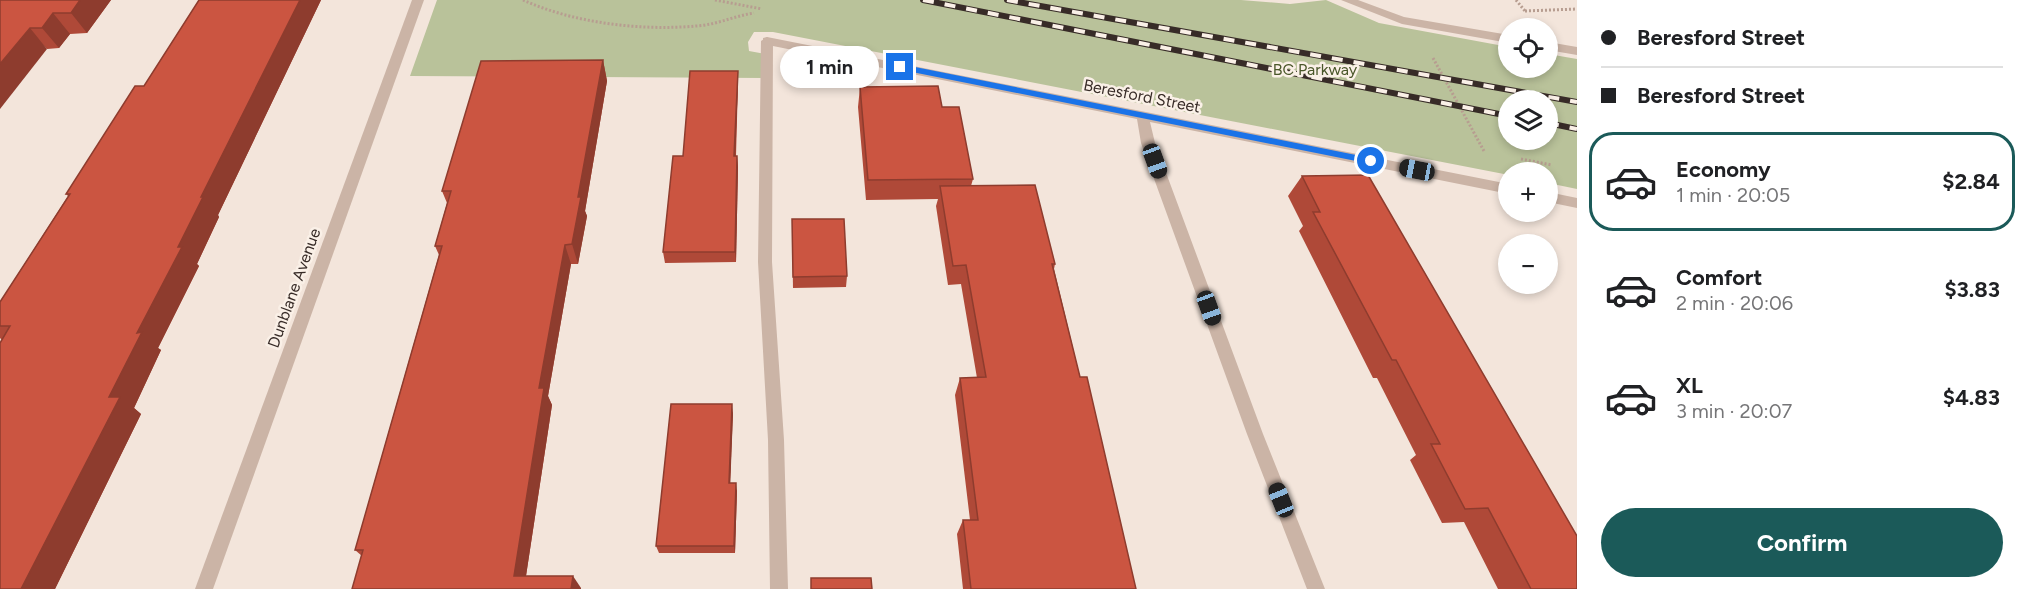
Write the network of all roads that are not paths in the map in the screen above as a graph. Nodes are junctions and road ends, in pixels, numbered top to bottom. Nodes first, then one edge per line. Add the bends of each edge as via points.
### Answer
1 (418, 0) edge
2 (1347, 0) edge
3 (1498, 37) edge
4 (1558, 48) edge
5 (1577, 51) edge
6 (1142, 114) junction
7 (1498, 187) edge
8 (1558, 199) edge
9 (1577, 202) edge
10 (204, 589) edge
11 (779, 589) edge
12 (1316, 589) edge

1 - 10 street, Dunblane Avenue
2 - 3 street via 1402,20
4 - 5 street
6 - 7 street, Beresford Street
6 - 11 street, Beresford Street via 767,41 765,262 776,440
6 - 12 street via 1148,143
8 - 9 street

